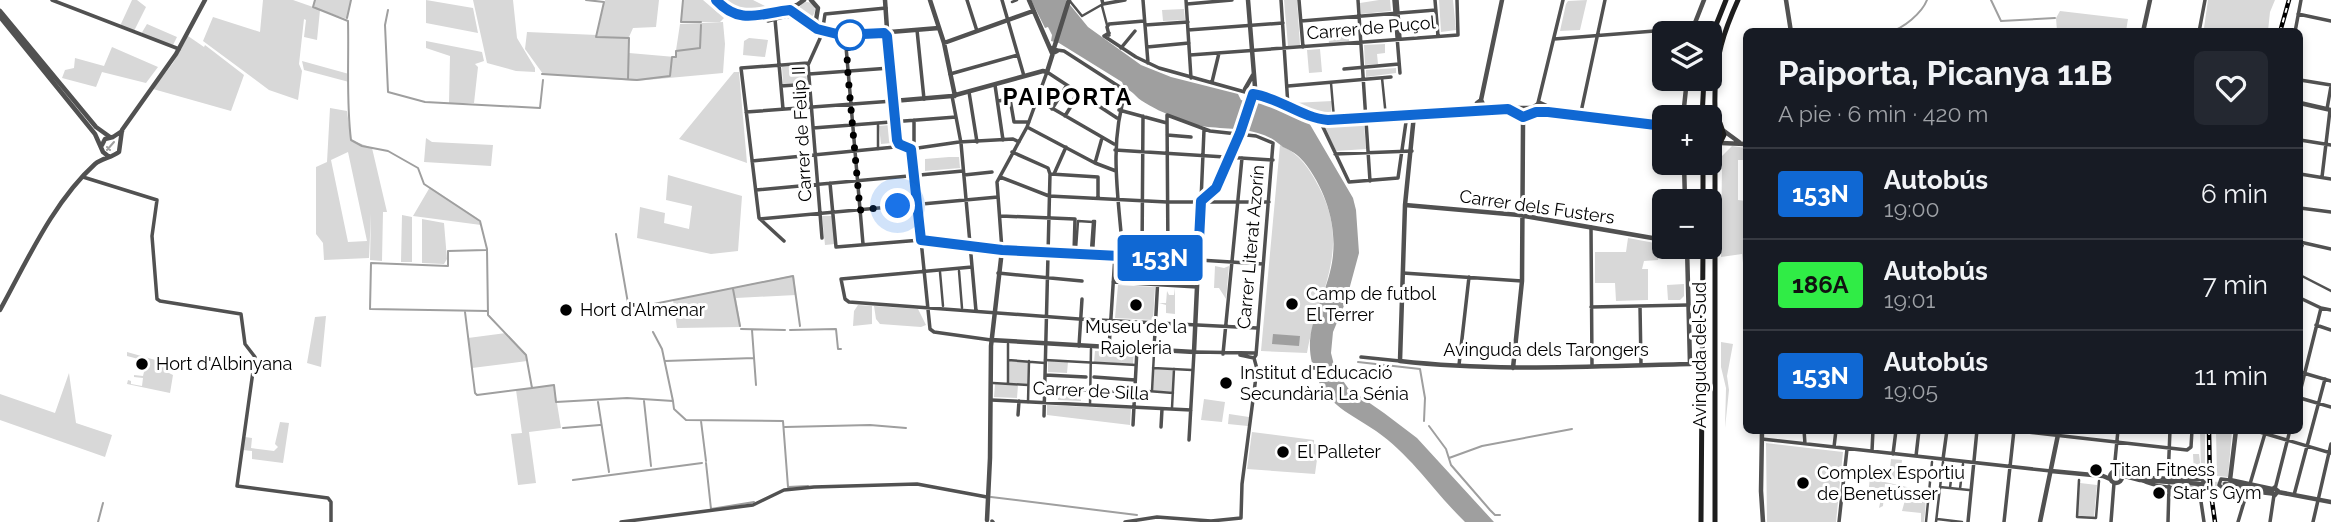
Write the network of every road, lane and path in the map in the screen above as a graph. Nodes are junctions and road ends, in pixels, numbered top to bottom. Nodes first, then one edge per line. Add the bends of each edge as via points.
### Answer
1 (52, 0) edge
2 (205, 0) edge
3 (716, 0) edge
4 (804, 0) edge
5 (811, 0) edge
6 (885, 0) edge
7 (931, 0) edge
8 (967, 0) edge
9 (1002, 0) edge
10 (1029, 0) edge
11 (1125, 0) edge
12 (1143, 0) edge
13 (1232, 0) edge
14 (1248, 0) edge
15 (1281, 0) edge
16 (1299, 0) edge
17 (1358, 0) edge
18 (1395, 0) edge
19 (1435, 0) edge
20 (1457, 0) edge
21 (1503, 0) edge
22 (1563, 0) edge
23 (1605, 0) edge
24 (1704, 0) edge
25 (1726, 0) edge
26 (1738, 0) edge
27 (1786, 0) edge
28 (2150, 0) edge
29 (2205, 0) edge
30 (2301, 0) edge
31 (1069, 1) edge
32 (818, 2) edge
33 (1186, 2) edge
34 (1102, 3) edge
35 (797, 5) junction
36 (886, 8) junction
37 (1436, 10) junction
38 (0, 11) edge
39 (1033, 11) junction
40 (1396, 13) junction
41 (2298, 14) junction
42 (758, 16) junction
43 (798, 16) junction
44 (1359, 16) junction
45 (0, 17) edge
46 (816, 17) junction
47 (775, 19) junction
48 (1008, 20) junction
49 (807, 21) junction
50 (1301, 21) junction
51 (1696, 21) edge
52 (1718, 21) edge
53 (2331, 21) edge
54 (768, 22) dead end
55 (1134, 22) junction
56 (1188, 22) junction
57 (1283, 23) junction
58 (1107, 25) junction
59 (1145, 26) junction
60 (1250, 26) junction
61 (939, 28) junction
62 (1790, 28) edge
63 (2144, 28) edge
64 (2200, 28) edge
65 (2296, 28) edge
66 (822, 30) junction
67 (917, 30) junction
68 (1188, 30) junction
69 (1135, 31) junction
70 (977, 32) junction
71 (887, 33) junction
72 (1652, 33) edge
73 (845, 35) junction
74 (1438, 36) junction
75 (1597, 36) junction
76 (1399, 39) junction
77 (1554, 39) junction
78 (1361, 42) junction
79 (944, 43) junction
80 (1189, 43) junction
81 (1147, 47) junction
82 (1303, 47) junction
83 (179, 48) junction
84 (1121, 48) junction
85 (1054, 49) junction
86 (1285, 49) junction
87 (1252, 52) junction
88 (1219, 53) junction
89 (1147, 54) junction
90 (1018, 55) junction
91 (1191, 55) junction
92 (1141, 60) junction
93 (808, 63) junction
94 (1148, 63) junction
95 (1399, 64) junction
96 (779, 65) junction
97 (1363, 67) junction
98 (890, 68) junction
99 (1344, 69) dead end
100 (848, 71) junction
101 (1047, 72) junction
102 (1400, 73) dead end
103 (809, 74) junction
104 (950, 74) junction
105 (1024, 76) junction
106 (1391, 77) dead end
107 (1191, 78) junction
108 (1382, 78) junction
109 (1364, 80) junction
110 (2303, 81) edge
111 (1212, 83) junction
112 (1331, 83) junction
113 (809, 84) junction
114 (995, 85) junction
115 (781, 86) junction
116 (1067, 86) junction
117 (1288, 86) junction
118 (2331, 86) edge
119 (969, 92) junction
120 (1079, 93) junction
121 (1250, 93) junction
122 (953, 96) junction
123 (1059, 97) junction
124 (924, 99) junction
125 (1038, 100) junction
126 (998, 101) junction
127 (893, 102) junction
128 (850, 104) junction
129 (2303, 104) edge
130 (1072, 105) junction
131 (1715, 105) edge
132 (1288, 106) junction
133 (1481, 106) junction
134 (811, 107) junction
135 (1542, 107) junction
136 (783, 109) junction
137 (1052, 109) junction
138 (1119, 110) junction
139 (2329, 110) edge
140 (746, 112) junction
141 (1581, 112) junction
142 (1522, 114) junction
143 (1416, 115) junction
144 (1065, 116) junction
145 (1143, 116) junction
146 (956, 117) junction
147 (1118, 117) junction
148 (1386, 117) junction
149 (914, 120) junction
150 (1334, 120) junction
151 (1366, 120) junction
152 (895, 121) junction
153 (878, 122) junction
154 (1652, 122) edge
155 (1652, 122) edge
156 (1167, 123) junction
157 (1028, 124) junction
158 (853, 125) junction
159 (813, 128) junction
160 (122, 130) junction
161 (1204, 130) junction
162 (1724, 130) joint
163 (1240, 132) junction
164 (1167, 135) junction
165 (1722, 136) edge
166 (111, 137) junction
167 (1191, 137) dead end
168 (1102, 138) junction
169 (1003, 140) junction
170 (2303, 140) edge
171 (120, 142) junction
172 (977, 142) junction
173 (1019, 142) junction
174 (961, 143) junction
175 (1740, 143) junction
176 (899, 144) junction
177 (1114, 144) junction
178 (1722, 144) edge
179 (1743, 144) edge
180 (2328, 144) edge
181 (102, 147) junction
182 (1066, 147) junction
183 (913, 148) junction
184 (878, 149) junction
185 (1402, 149) junction
186 (1115, 150) junction
187 (854, 151) junction
188 (1368, 151) junction
189 (1412, 151) junction
190 (1012, 152) junction
191 (1143, 152) junction
192 (1167, 153) junction
193 (1335, 154) junction
194 (815, 155) junction
195 (110, 156) junction
196 (1202, 156) junction
197 (1230, 158) junction
198 (1242, 158) junction
199 (1273, 160) junction
200 (752, 161) junction
201 (97, 163) junction
202 (1095, 163) junction
203 (1116, 171) junction
204 (963, 173) junction
205 (992, 173) dead end
206 (1052, 174) junction
207 (2303, 174) edge
208 (914, 175) junction
209 (1715, 175) edge
210 (83, 177) junction
211 (1000, 177) junction
212 (2322, 177) junction
213 (2331, 178) edge
214 (857, 180) junction
215 (1370, 181) junction
216 (830, 183) junction
217 (818, 184) junction
218 (756, 190) junction
219 (1049, 196) junction
220 (998, 197) junction
221 (1098, 198) junction
222 (1119, 199) junction
223 (966, 200) junction
224 (1143, 201) junction
225 (1201, 201) junction
226 (1167, 202) junction
227 (1238, 202) junction
228 (1269, 202) junction
229 (917, 204) junction
230 (1405, 205) junction
231 (2303, 208) edge
232 (860, 210) junction
233 (833, 212) junction
234 (2331, 212) edge
235 (820, 214) junction
236 (1522, 215) junction
237 (1001, 216) junction
238 (1048, 218) junction
239 (760, 219) junction
240 (1075, 219) junction
241 (1093, 222) joint
242 (1591, 227) junction
243 (822, 238) dead end
244 (1652, 238) edge
245 (921, 240) junction
246 (784, 241) dead end
247 (2303, 242) edge
248 (863, 244) junction
249 (970, 246) junction
250 (2331, 249) edge
251 (1002, 250) junction
252 (1047, 252) junction
253 (1074, 253) junction
254 (1093, 254) junction
255 (1115, 255) junction
256 (1123, 256) junction
257 (1142, 257) junction
258 (1158, 258) junction
259 (1168, 258) junction
260 (1687, 259) edge
261 (1703, 259) edge
262 (1198, 260) junction
263 (1232, 262) junction
264 (1263, 264) junction
265 (972, 267) junction
266 (923, 271) junction
267 (959, 271) dead end
268 (940, 272) dead end
269 (1403, 273) junction
270 (998, 274) junction
271 (2303, 276) edge
272 (1469, 277) junction
273 (1047, 278) junction
274 (1082, 281) dead end
275 (1522, 281) junction
276 (1113, 282) junction
277 (1157, 285) junction
278 (1197, 286) junction
279 (2331, 289) edge
280 (1082, 299) dead end
281 (2303, 299) edge
282 (1688, 305) junction
283 (943, 306) dead end
284 (1640, 306) junction
285 (926, 307) junction
286 (1591, 307) junction
287 (962, 308) dead end
288 (2321, 308) junction
289 (0, 310) edge
290 (2331, 310) edge
291 (976, 311) junction
292 (994, 313) junction
293 (1046, 317) junction
294 (1081, 319) junction
295 (1111, 320) junction
296 (1155, 323) junction
297 (1195, 325) junction
298 (2316, 325) junction
299 (1226, 326) junction
300 (1257, 328) junction
301 (2331, 330) edge
302 (991, 340) junction
303 (1008, 344) dead end
304 (1046, 344) junction
305 (1079, 346) junction
306 (1109, 348) junction
307 (1091, 349) dead end
308 (1137, 349) junction
309 (1154, 351) junction
310 (1194, 352) junction
311 (1223, 354) junction
312 (1253, 356) junction
313 (1361, 356) dead end
314 (1008, 360) junction
315 (1029, 361) junction
316 (1045, 361) junction
317 (1400, 361) junction
318 (1091, 363) junction
319 (1136, 365) junction
320 (1641, 365) junction
321 (1592, 366) junction
322 (1458, 367) junction
323 (1153, 368) junction
324 (1513, 368) junction
325 (1174, 369) junction
326 (2303, 369) edge
327 (1193, 370) junction
328 (2303, 372) edge
329 (1045, 374) junction
330 (1090, 377) junction
331 (2325, 379) junction
332 (1135, 380) junction
333 (2331, 381) edge
334 (993, 383) dead end
335 (1008, 384) junction
336 (1029, 385) junction
337 (1044, 388) junction
338 (1090, 391) junction
339 (1152, 391) junction
340 (1135, 392) junction
341 (1173, 393) junction
342 (2303, 399) edge
343 (989, 400) junction
344 (1018, 401) junction
345 (1028, 402) junction
346 (1044, 403) junction
347 (2318, 404) junction
348 (1090, 405) junction
349 (1134, 407) junction
350 (2331, 407) edge
351 (1162, 409) junction
352 (1172, 410) junction
353 (1191, 410) junction
354 (1018, 415) dead end
355 (1044, 416) dead end
356 (1133, 425) dead end
357 (1161, 427) dead end
358 (1762, 434) edge
359 (1804, 434) edge
360 (1836, 434) edge
361 (1873, 434) edge
362 (1896, 434) edge
363 (1919, 434) edge
364 (1946, 434) edge
365 (1977, 434) edge
366 (2012, 434) edge
367 (2059, 434) edge
368 (2065, 434) edge
369 (2118, 434) edge
370 (2170, 434) edge
371 (2192, 434) edge
372 (2235, 434) edge
373 (2265, 434) edge
374 (2271, 434) edge
375 (2289, 434) edge
376 (1762, 439) junction
377 (1189, 440) dead end
378 (2287, 440) junction
379 (2117, 442) junction
380 (1805, 444) junction
381 (2331, 444) edge
382 (2307, 446) junction
383 (1834, 447) junction
384 (2169, 448) junction
385 (1847, 449) junction
386 (1872, 452) junction
387 (2330, 452) edge
388 (1893, 454) junction
389 (1916, 456) junction
390 (1943, 461) junction
391 (1932, 462) dead end
392 (1953, 463) dead end
393 (1974, 463) junction
394 (1963, 464) dead end
395 (2010, 467) junction
396 (2050, 471) junction
397 (2112, 477) junction
398 (2121, 478) junction
399 (2168, 479) junction
400 (2079, 480) dead end
401 (2140, 480) junction
402 (2099, 481) dead end
403 (2228, 482) junction
404 (2250, 484) junction
405 (2169, 486) junction
406 (2200, 486) junction
407 (1940, 487) junction
408 (1950, 488) junction
409 (1960, 489) junction
410 (1969, 490) dead end
411 (2247, 492) junction
412 (2274, 492) junction
413 (1928, 494) junction
414 (2294, 495) junction
415 (1939, 496) junction
416 (987, 498) junction
417 (2318, 499) junction
418 (2331, 502) edge
419 (989, 520) edge
420 (1157, 520) edge
421 (1936, 520) edge
422 (1946, 521) edge
423 (331, 522) edge
424 (621, 522) edge
425 (1125, 522) edge
426 (1701, 522) edge
427 (1715, 522) edge
428 (1763, 522) edge
429 (1839, 522) edge
430 (1926, 522) edge
431 (1958, 522) edge
432 (1969, 522) edge
433 (2004, 522) edge
434 (2040, 522) edge
435 (2111, 522) edge
436 (2168, 522) edge
437 (2204, 522) edge
438 (2238, 522) edge
439 (2270, 522) edge
440 (2313, 522) edge

1 - 83 street
2 - 83 street
3 - 42 street via 734,13
4 - 35 street
5 - 32 street
6 - 36 street
7 - 61 street
8 - 70 street
9 - 48 street
10 - 39 street
11 - 34 street
12 - 59 street
13 - 33 street
14 - 60 street
15 - 57 street
16 - 50 street
17 - 44 street
18 - 40 street
19 - 37 street
20 - 74 street, Carrer de Puçol via 1460,34
21 - 133 street
22 - 77 street
23 - 75 street
24 - 51 street
25 - 52 main road
26 - 131 main road via 1721,40
27 - 62 street
28 - 63 street
29 - 64 street
30 - 41 street
31 - 34 street via 1082,16
31 - 85 street
32 - 46 street
33 - 56 street
34 - 58 street
35 - 42 street
35 - 43 street
36 - 66 street, Carrer de Felip II via 825,14
36 - 71 street
37 - 40 street
37 - 74 street
38 - 166 street via 96,127
39 - 48 street
39 - 85 street
40 - 44 street
40 - 76 street
41 - 53 street
41 - 65 street
42 - 43 street via 787,10
43 - 47 street
43 - 49 street
44 - 50 street
44 - 78 street
45 - 181 street
46 - 49 street
46 - 66 street
47 - 54 street
47 - 96 street
48 - 70 street
48 - 90 street
49 - 66 street
50 - 82 street
55 - 58 street
55 - 59 street
55 - 69 street
56 - 59 street
56 - 68 street
57 - 60 street
57 - 86 street
58 - 84 street via 1111,40
59 - 69 street
59 - 81 street
60 - 68 street
60 - 87 street
61 - 67 street
61 - 79 street
66 - 73 street
66 - 93 street, Carrer de Felip II
67 - 71 street
67 - 124 street
68 - 80 street
69 - 84 street
70 - 79 street
71 - 73 street
71 - 98 street
72 - 75 street
73 - 100 street
74 - 76 street, Carrer de Puçol
75 - 77 street
75 - 141 street
76 - 78 street, Carrer de Puçol
76 - 95 street
77 - 135 street via 1540,96
78 - 82 street, Carrer de Puçol
78 - 97 street
79 - 104 street
80 - 81 street
80 - 91 street
81 - 89 street
82 - 86 street, Carrer de Puçol
83 - 160 street
84 - 92 street
85 - 101 street
85 - 138 street via 1126,90
86 - 87 street, Carrer de Puçol
86 - 117 street
87 - 88 street, Carrer de Puçol
87 - 121 street
88 - 91 street, Carrer de Puçol
88 - 111 street
89 - 92 street
89 - 94 street
90 - 104 street
90 - 105 street
91 - 107 street
92 - 94 street
93 - 96 street
93 - 103 street, Carrer de Felip II
94 - 107 street
95 - 97 street
95 - 102 street
96 - 115 street
96 - 140 street via 741,68
97 - 99 street
97 - 109 street
98 - 100 street
98 - 127 street
100 - 103 street
100 - 128 street
101 - 105 street
101 - 116 street
101 - 125 street
103 - 113 street, Carrer de Felip II
104 - 122 street
105 - 114 street
106 - 108 street
107 - 111 street
108 - 109 street
108 - 148 street
109 - 112 street
109 - 151 street
110 - 118 street
111 - 121 street
112 - 117 street
112 - 150 street
113 - 115 street
113 - 134 street, Carrer de Felip II
114 - 119 street
114 - 126 street
115 - 136 street
116 - 116 street via 1077,93 1071,103 1062,97
116 - 120 street
116 - 123 street
117 - 132 street
118 - 139 street
119 - 122 street
119 - 172 street
120 - 130 street
120 - 147 street
121 - 132 street
121 - 163 street
122 - 124 street
122 - 146 street
123 - 130 street
123 - 137 street
124 - 127 street
125 - 137 street
125 - 157 street
126 - 157 street via 1010,99 1014,122
126 - 169 street
127 - 128 street
127 - 152 street
128 - 134 street
128 - 158 street
129 - 139 street
130 - 144 street
132 - 150 street
133 - 142 street
133 - 143 street
134 - 136 street
134 - 159 street, Carrer de Felip II
135 - 141 street
135 - 142 street
135 - 155 street
136 - 140 street
137 - 144 street
138 - 145 street
138 - 147 street
139 - 180 street
140 - 200 street
141 - 154 street
142 - 236 street
143 - 148 street
143 - 189 street
144 - 168 street
145 - 156 street
145 - 191 street
146 - 149 street
146 - 174 street
147 - 177 street
148 - 151 street
149 - 152 street
149 - 183 street
150 - 151 street
151 - 185 street via 1405,121
151 - 188 street
151 - 193 street via 1322,126
152 - 153 street
152 - 176 street
153 - 158 street
153 - 184 street
156 - 161 street via 1167,115
156 - 164 street
157 - 173 street
157 - 182 street
158 - 159 street
158 - 187 street
159 - 194 street, Carrer de Felip II
160 - 166 street
160 - 171 street
161 - 163 street
161 - 196 street
162 - 165 main road, Avinguda del Sud
162 - 175 street
163 - 197 street
163 - 199 street, Carrer Literat Azorín via 1274,144
164 - 167 street
164 - 192 street
166 - 171 street
166 - 181 street
168 - 177 street
168 - 202 street
169 - 172 street
169 - 173 street
170 - 180 street
171 - 195 street via 119,152
172 - 174 street
173 - 190 street
174 - 183 street
174 - 204 street
175 - 178 street
175 - 179 street
176 - 183 street
176 - 184 street
177 - 186 street
180 - 212 street
181 - 195 street
181 - 201 street
182 - 202 street
182 - 206 street
183 - 208 street
184 - 187 street
185 - 188 street
185 - 189 street
185 - 215 street via 1398,178
186 - 191 street
186 - 203 street
187 - 194 street
187 - 214 street
188 - 193 street
188 - 215 street
189 - 230 street
190 - 206 street
190 - 211 street
191 - 192 street
191 - 224 street
192 - 196 street
192 - 226 street
193 - 215 street via 1351,183
194 - 200 street
194 - 217 street, Carrer de Felip II
195 - 201 street
196 - 197 street
196 - 225 street
197 - 198 street
197 - 225 street via 1216,188
198 - 199 street
198 - 227 street
199 - 228 street, Carrer Literat Azorín
200 - 218 street
201 - 210 street
202 - 203 street
203 - 222 street
204 - 205 street
204 - 208 street
204 - 223 street
206 - 219 street
206 - 221 street via 1098,177
207 - 212 street
208 - 214 street
208 - 229 street
209 - 427 main road, Avinguda del Sud
210 - 289 street via 43,232
210 - 423 street via 157,200 152,236 157,299 241,314 245,344 255,357 237,486 328,498
211 - 219 street
211 - 220 street
212 - 213 street
214 - 216 street
214 - 232 street
216 - 217 street
216 - 233 street
217 - 218 street
217 - 235 street, Carrer de Felip II
218 - 239 street
219 - 221 street
219 - 238 street
220 - 223 street
220 - 237 street
221 - 222 street
222 - 224 street
222 - 256 street
223 - 229 street
223 - 249 street
224 - 226 street
224 - 257 street
225 - 226 street
225 - 227 street
225 - 262 street
226 - 259 street
227 - 228 street
227 - 263 street
228 - 264 street, Carrer Literat Azorín
229 - 232 street
229 - 245 street
230 - 236 street, Carrer dels Fusters
230 - 269 street
231 - 234 street
232 - 233 street
232 - 248 street
233 - 235 street
233 - 248 street via 836,247
235 - 239 street
235 - 243 street, Carrer de Felip II
236 - 242 street, Carrer dels Fusters
236 - 275 street
237 - 238 street
237 - 251 street
238 - 240 street
238 - 252 street
239 - 246 street
240 - 253 street
240 - 254 street via 1095,221
241 - 241 street via 1091,250 1076,249 1078,221
242 - 244 street, Carrer dels Fusters
242 - 286 street
245 - 248 street
245 - 249 street
245 - 266 street
247 - 250 street
249 - 251 street
249 - 265 street
251 - 252 street
251 - 270 street
252 - 253 street
252 - 273 street
253 - 254 street
254 - 255 street
255 - 256 street
255 - 276 street
256 - 257 street
257 - 258 street
258 - 259 street
258 - 277 street
259 - 262 street
260 - 282 street
261 - 426 main road, Avinguda del Sud
262 - 263 street
262 - 278 street
263 - 264 street
263 - 299 street
264 - 300 street, Carrer Literat Azorín
265 - 266 street
265 - 291 street
266 - 285 street
266 - 285 street via 841,279 849,302
267 - 287 street
268 - 283 street
269 - 272 street
269 - 317 street
270 - 273 street
270 - 292 street
271 - 279 street
272 - 275 street
272 - 322 street
273 - 274 street
273 - 293 street
275 - 324 street
276 - 277 street
276 - 295 street
277 - 278 street
277 - 296 street
278 - 297 street
280 - 294 street
281 - 288 street
282 - 284 street
282 - 320 street, Avinguda dels Tarongers via 1690,364
284 - 286 street
284 - 320 street
285 - 291 street
285 - 302 street via 934,332
286 - 321 street
288 - 290 street
288 - 298 street
291 - 292 street
292 - 293 street
292 - 302 street
293 - 294 street
293 - 304 street
294 - 295 street
294 - 305 street
295 - 296 street
295 - 306 street
296 - 297 street
296 - 309 street
297 - 299 street
297 - 310 street
298 - 301 street
298 - 326 street
299 - 300 street
299 - 311 street
300 - 312 street, Carrer Literat Azorín
302 - 304 street
302 - 343 street
303 - 314 street
304 - 305 street
304 - 316 street
305 - 306 street
306 - 308 street
307 - 318 street
308 - 309 street
308 - 319 street
309 - 310 street
309 - 323 street
310 - 311 street
310 - 327 street
311 - 312 street
312 - 420 street, Carrer Literat Azorín via 1257,369 1241,518
313 - 317 street, Avinguda dels Tarongers
314 - 315 street
314 - 335 street
315 - 316 street
315 - 336 street
316 - 318 street
316 - 329 street
317 - 322 street, Avinguda dels Tarongers
318 - 319 street
318 - 330 street
319 - 332 street
320 - 321 street, Avinguda dels Tarongers
321 - 324 street, Avinguda dels Tarongers
322 - 324 street, Avinguda dels Tarongers
323 - 325 street
323 - 339 street
325 - 327 street
325 - 341 street
327 - 353 street
328 - 331 street
329 - 330 street
329 - 337 street
330 - 332 street
330 - 338 street
331 - 333 street
331 - 347 street
332 - 340 street
334 - 335 street
335 - 336 street
336 - 345 street
337 - 338 street
337 - 346 street
338 - 340 street
338 - 348 street
339 - 340 street
339 - 341 street
340 - 349 street
341 - 352 street
342 - 347 street
343 - 344 street, Carrer de Silla
343 - 416 street
344 - 345 street, Carrer de Silla
344 - 354 street
345 - 346 street, Carrer de Silla
346 - 348 street, Carrer de Silla
346 - 355 street
347 - 350 street
347 - 382 street
348 - 349 street, Carrer de Silla
349 - 351 street, Carrer de Silla
349 - 356 street
351 - 352 street, Carrer de Silla
351 - 357 street
352 - 353 street, Carrer de Silla
353 - 377 street
358 - 376 street
359 - 380 street
360 - 383 street
361 - 386 street
362 - 388 street
363 - 389 street
364 - 390 street
365 - 393 street
366 - 395 street
367 - 396 street
368 - 379 street
369 - 379 street
370 - 384 street
371 - 384 street via 2187,450
372 - 403 street
373 - 404 street
374 - 378 street
375 - 378 street
376 - 380 street
376 - 428 street
378 - 382 street
378 - 412 street
379 - 384 street
379 - 397 street
380 - 383 street
381 - 387 street
382 - 387 street
382 - 414 street
383 - 385 street
384 - 399 street
385 - 386 street
385 - 429 street
386 - 388 street
387 - 417 street
388 - 389 street
389 - 390 street
390 - 393 street
390 - 407 street
391 - 413 street
392 - 408 street
393 - 395 street
393 - 432 street
394 - 409 street
395 - 396 street
395 - 433 street
396 - 397 street
396 - 434 street
397 - 398 street
397 - 398 street via 2118,471
397 - 435 street
398 - 401 street
399 - 401 street
399 - 406 street via 2202,479
400 - 402 street via 2077,517 2096,518
401 - 405 street
401 - 406 street
403 - 404 street
403 - 411 street via 2223,478 2219,485
403 - 412 street
404 - 412 street
405 - 406 street
405 - 436 street
406 - 437 street
407 - 408 street
407 - 415 street
408 - 409 street
409 - 410 street
411 - 412 street
411 - 438 street
412 - 414 street
412 - 439 street
413 - 415 street
413 - 430 street
414 - 417 street
415 - 421 street
416 - 419 street
416 - 424 street via 917,484 814,487 785,490 753,505
417 - 418 street
417 - 440 street
420 - 425 street
421 - 422 street
422 - 431 street

